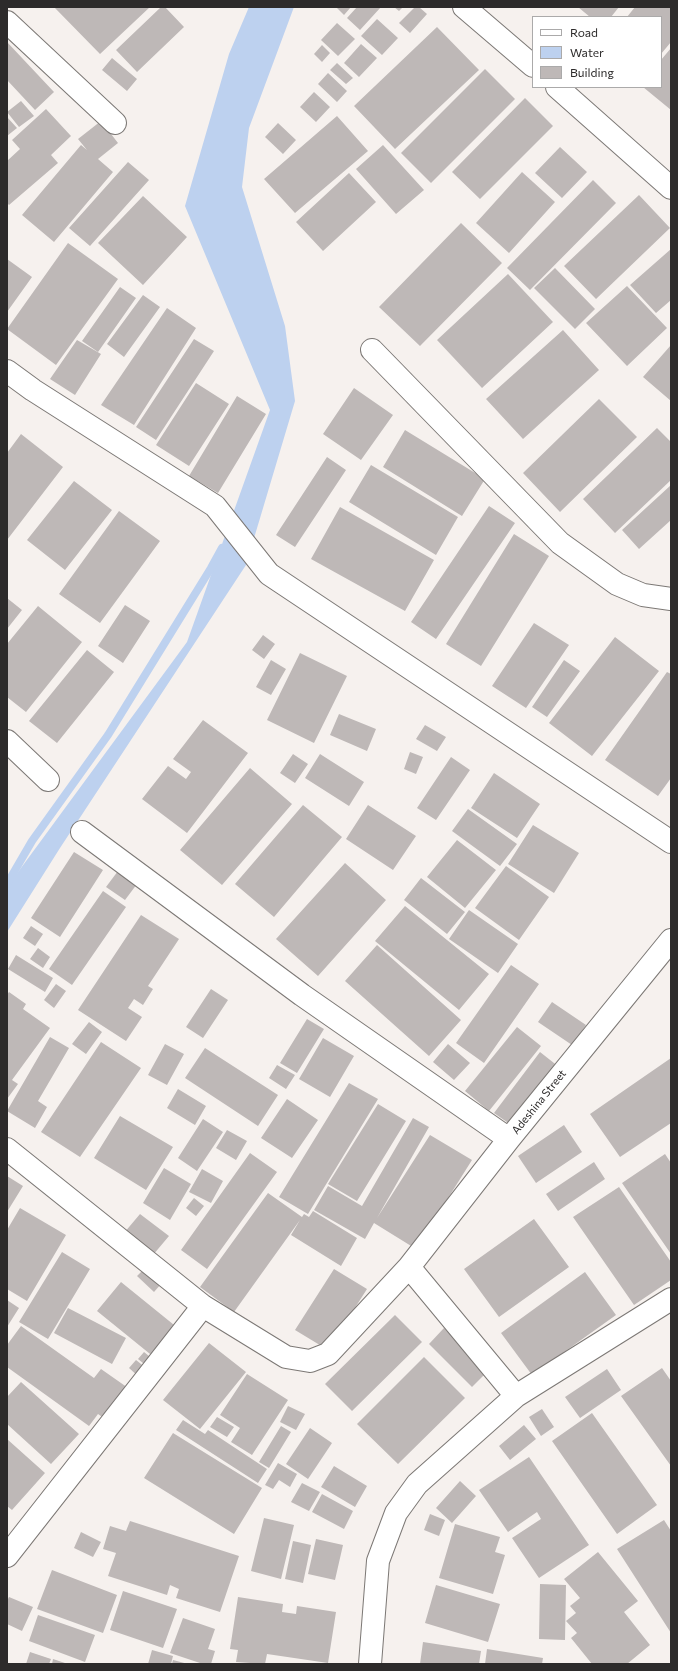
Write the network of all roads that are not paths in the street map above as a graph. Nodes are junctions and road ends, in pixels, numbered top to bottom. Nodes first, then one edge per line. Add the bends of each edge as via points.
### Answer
1 (464, 7) edge
2 (7, 22) edge
3 (532, 65) edge
4 (558, 88) edge
5 (115, 123) dead end
6 (671, 188) edge
7 (372, 350) dead end
8 (7, 371) edge
9 (671, 598) edge
10 (7, 741) edge
11 (48, 780) dead end
12 (82, 832) dead end
13 (671, 842) edge
14 (671, 940) edge
15 (509, 1139) junction
16 (7, 1149) edge
17 (409, 1267) junction
18 (671, 1299) edge
19 (203, 1306) junction
20 (516, 1396) junction
21 (7, 1556) edge
22 (370, 1664) edge

1 - 3 street
2 - 5 street
4 - 6 street
7 - 9 street via 560,543 617,584 643,595
8 - 13 street via 32,390 215,506 269,574
10 - 11 street
12 - 15 street via 302,995
14 - 15 street, Adeshina Street
15 - 17 street, Adeshina Street
16 - 19 street, Adeshina Street
17 - 19 street, Adeshina Street via 328,1354 310,1361 286,1357
17 - 20 street
18 - 20 street
19 - 21 street
20 - 22 street via 416,1484 396,1513 378,1561

